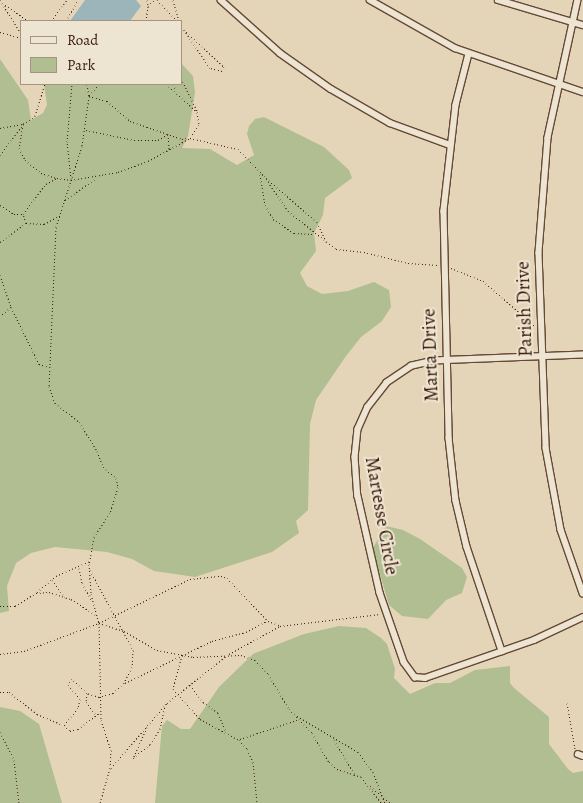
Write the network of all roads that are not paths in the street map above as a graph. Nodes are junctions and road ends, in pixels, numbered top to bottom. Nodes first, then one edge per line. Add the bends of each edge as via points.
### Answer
1 (221, 0) edge
2 (370, 0) edge
3 (498, 0) edge
4 (578, 0) edge
5 (573, 22) junction
6 (583, 25) edge
7 (469, 54) junction
8 (558, 82) junction
9 (583, 92) edge
10 (450, 145) junction
11 (583, 355) edge
12 (542, 356) junction
13 (446, 360) junction
14 (583, 593) edge
15 (583, 616) edge
16 (502, 651) junction

1 - 10 street via 280,53 331,89 390,123
2 - 7 street
3 - 5 street
4 - 5 street, Parish Drive
5 - 6 street
5 - 8 street, Parish Drive
7 - 8 street
7 - 10 street, Marta Drive via 461,80
8 - 9 street
8 - 12 street, Parish Drive via 541,195
10 - 13 street, Marta Drive via 443,266
11 - 12 street, Martesse Circle
12 - 13 street, Martesse Circle
12 - 14 street, Parish Drive via 545,433 552,485 567,551
13 - 16 street, Marta Drive via 449,438 456,501 474,572
13 - 16 street, Martesse Circle via 420,364 392,378 368,407 358,429 355,458 358,496 386,613 404,662 415,677 425,678
15 - 16 street, Martesse Circle via 544,636

